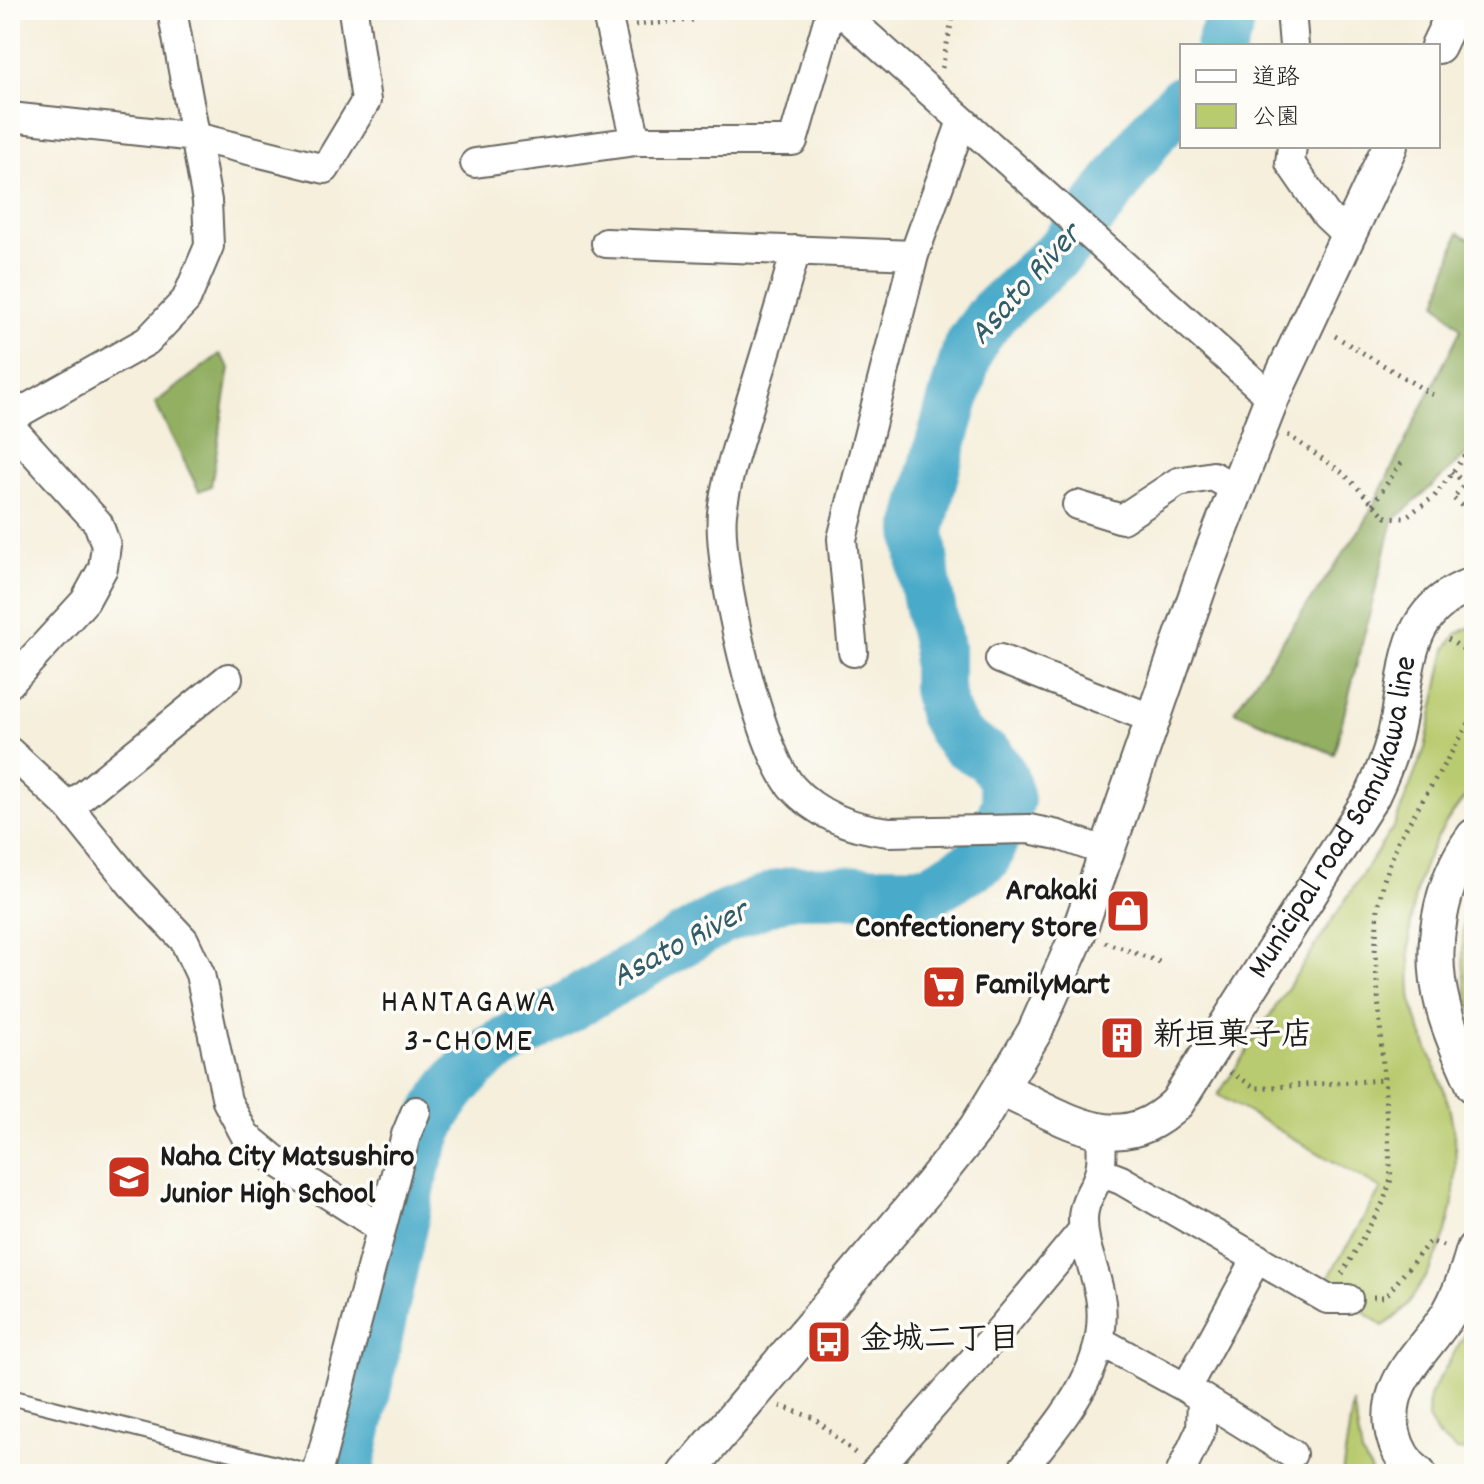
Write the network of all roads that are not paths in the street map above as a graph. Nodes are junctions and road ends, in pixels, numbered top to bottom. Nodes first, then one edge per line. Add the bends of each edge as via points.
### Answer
1 (172, 10) edge
2 (353, 10) edge
3 (831, 10) edge
4 (839, 10) edge
5 (1291, 10) edge
6 (1455, 10) edge
7 (608, 19) edge
8 (1294, 44) edge
9 (1439, 44) edge
10 (10, 117) edge
11 (962, 121) junction
12 (196, 137) junction
13 (636, 141) junction
14 (1292, 148) edge
15 (1389, 148) edge
16 (475, 163) dead end
17 (1347, 235) junction
18 (606, 243) dead end
19 (796, 250) junction
20 (914, 255) junction
21 (1272, 398) junction
22 (10, 418) edge
23 (10, 426) edge
24 (1236, 489) junction
25 (1077, 505) dead end
26 (1474, 584) edge
27 (853, 652) dead end
28 (1000, 659) dead end
29 (228, 678) dead end
30 (10, 683) edge
31 (1153, 719) junction
32 (10, 752) edge
33 (69, 807) junction
34 (1474, 836) edge
35 (1107, 852) junction
36 (1474, 1086) edge
37 (1001, 1089) junction
38 (416, 1111) dead end
39 (1101, 1132) junction
40 (1100, 1172) junction
41 (381, 1228) junction
42 (1083, 1230) junction
43 (1257, 1258) junction
44 (1467, 1260) edge
45 (1338, 1299) road end
46 (1100, 1341) junction
47 (1194, 1393) junction
48 (10, 1397) edge
49 (1292, 1454) dead end
50 (873, 1473) edge
51 (316, 1474) edge
52 (686, 1474) edge
53 (1019, 1474) edge
54 (1180, 1474) edge
55 (1419, 1474) edge

1 - 12 street
2 - 12 street via 366,101 325,169
3 - 13 street via 793,141
4 - 11 street
5 - 8 street
6 - 9 street
7 - 13 street
10 - 12 street
11 - 20 street
11 - 21 street
12 - 22 street via 209,246 186,300 147,341
13 - 16 street
14 - 17 street via 1290,163 1326,215
15 - 17 street
17 - 21 street
18 - 19 street
19 - 20 street
19 - 35 street via 722,513 725,571 737,630 775,760 803,798 833,817 868,829 1029,829
20 - 27 street via 842,539
21 - 24 street
23 - 30 street via 98,523 106,545 103,568 85,601
24 - 25 street via 1213,476 1178,482 1122,519
24 - 31 street
26 - 39 street, Municipal road Samukawa line via 1443,600 1417,630 1390,753 1372,796 1184,1094 1147,1126
28 - 31 street
29 - 33 street
31 - 35 street
32 - 33 street
33 - 41 street via 184,940 200,974 227,1101 245,1135
34 - 36 street via 1445,896 1436,960 1442,1005
35 - 37 street via 1060,979
37 - 39 street, Municipal road Samukawa line
37 - 52 street via 929,1187
38 - 41 street
39 - 40 street
40 - 42 street via 1084,1205
40 - 43 street
41 - 51 street
42 - 46 street via 1101,1301
42 - 50 street
43 - 45 street
43 - 47 street
44 - 55 street via 1450,1311 1403,1373 1394,1394 1391,1423 1397,1445
46 - 47 street
46 - 53 street via 1079,1394
47 - 49 street
47 - 54 street via 1201,1429
48 - 51 lane

